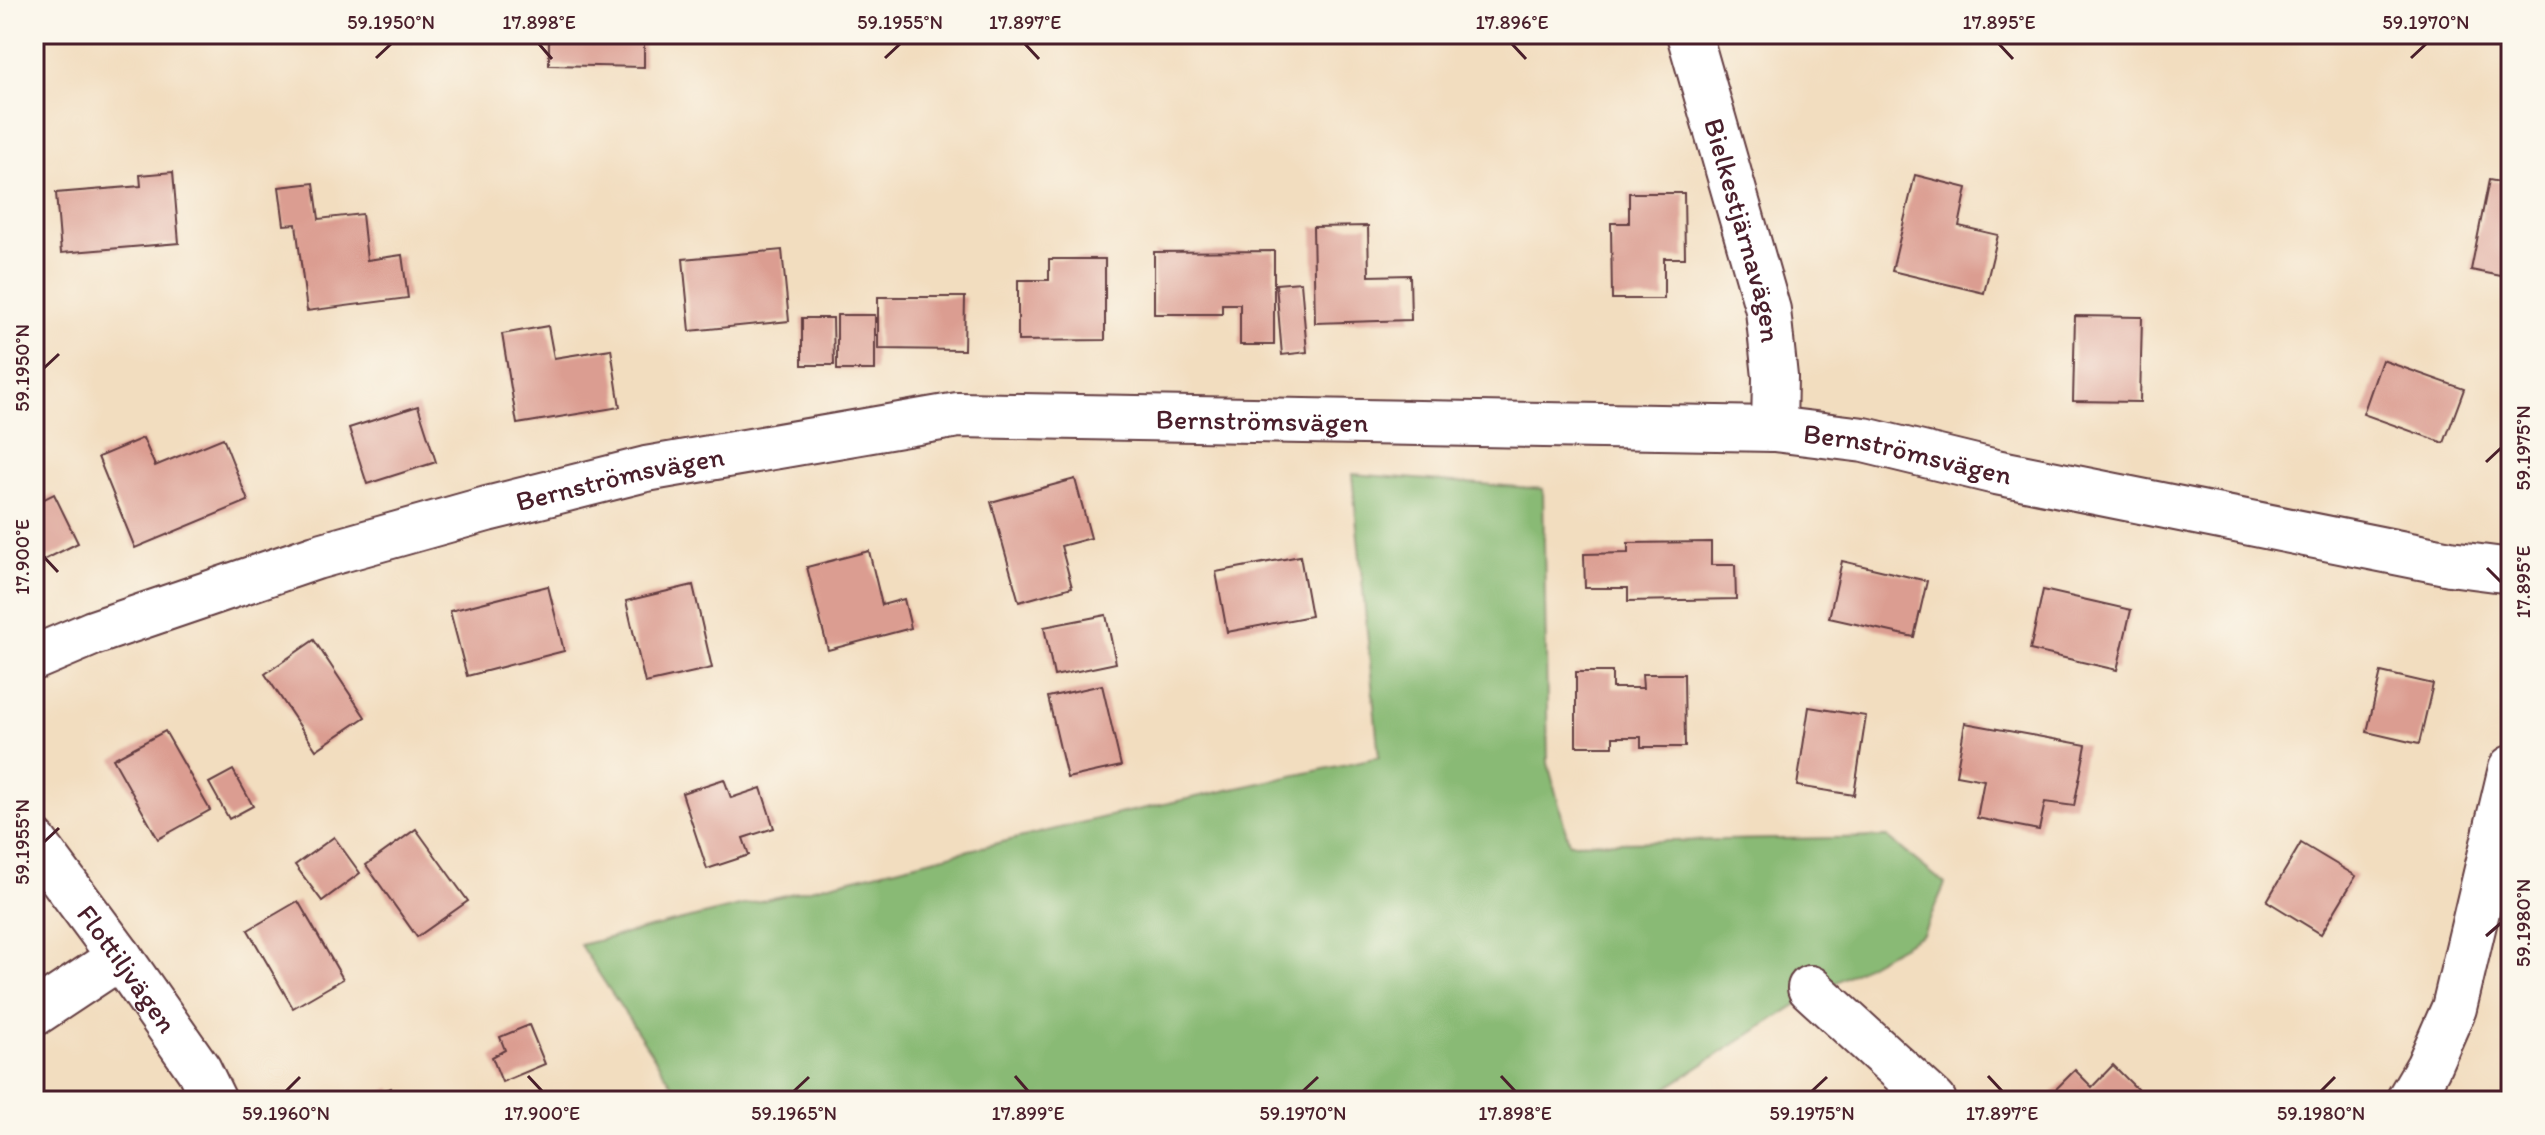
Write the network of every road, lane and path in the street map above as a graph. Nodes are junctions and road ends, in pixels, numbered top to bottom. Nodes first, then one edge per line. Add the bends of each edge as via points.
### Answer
1 (1689, 34) edge
2 (1774, 429) junction
3 (2511, 571) edge
4 (34, 658) edge
5 (2511, 768) edge
6 (34, 841) edge
7 (120, 957) junction
8 (1810, 988) dead end
9 (34, 1014) edge
10 (214, 1101) edge
11 (1934, 1101) edge
12 (2408, 1101) edge

1 - 2 street, Bielkestjärnavägen via 1768,310
2 - 3 street, Bernströmsvägen via 1864,440 1996,472
2 - 4 street, Bernströmsvägen via 958,415 646,469 487,509 316,557
5 - 12 street via 2454,1008
6 - 7 street, Flottiljvägen
7 - 9 street
7 - 10 street, Flottiljvägen via 199,1070
8 - 11 street

